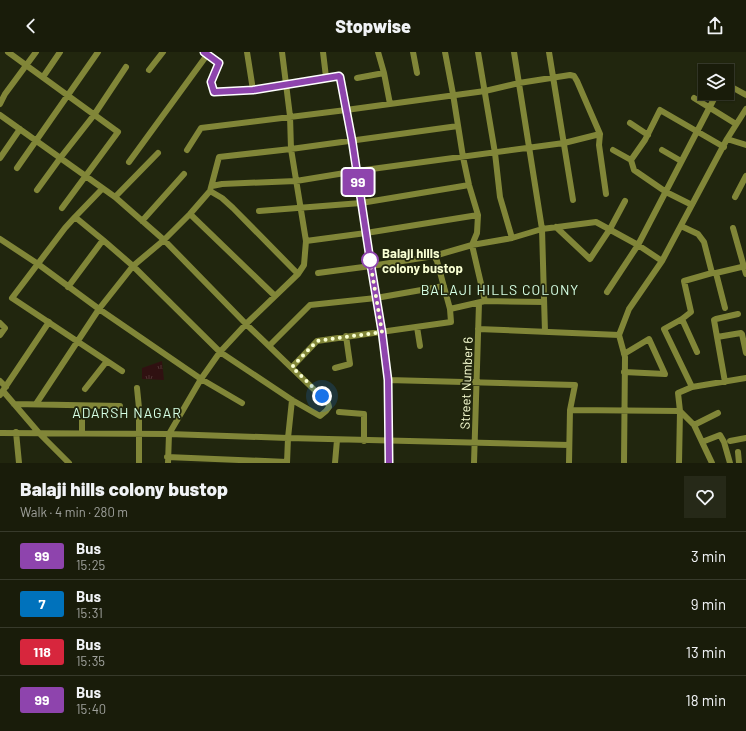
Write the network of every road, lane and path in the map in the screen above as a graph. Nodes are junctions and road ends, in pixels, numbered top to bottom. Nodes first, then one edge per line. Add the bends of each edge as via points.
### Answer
1 (8, 52) edge
2 (36, 52) edge
3 (60, 52) edge
4 (98, 52) edge
5 (163, 52) edge
6 (247, 52) edge
7 (282, 52) edge
8 (323, 52) edge
9 (378, 52) edge
10 (413, 52) edge
11 (445, 52) edge
12 (478, 52) edge
13 (514, 52) edge
14 (549, 52) edge
15 (208, 54) edge
16 (27, 66) junction
17 (126, 67) dead end
18 (149, 70) dead end
19 (384, 73) junction
20 (417, 73) dead end
21 (326, 77) junction
22 (43, 78) junction
23 (357, 78) dead end
24 (552, 78) junction
25 (520, 83) junction
26 (286, 85) junction
27 (734, 88) edge
28 (253, 90) junction
29 (485, 90) junction
30 (2, 92) edge
31 (453, 94) junction
32 (746, 94) edge
33 (68, 96) junction
34 (694, 98) dead end
35 (713, 100) edge
36 (0, 104) edge
37 (390, 104) junction
38 (709, 107) junction
39 (346, 110) junction
40 (745, 112) edge
41 (0, 115) edge
42 (94, 115) junction
43 (290, 116) junction
44 (630, 122) dead end
45 (736, 124) junction
46 (458, 126) junction
47 (20, 129) junction
48 (697, 131) junction
49 (600, 134) junction
50 (648, 135) junction
51 (727, 139) junction
52 (352, 140) junction
53 (37, 142) junction
54 (564, 143) junction
55 (746, 145) edge
56 (724, 147) junction
57 (530, 148) junction
58 (291, 149) junction
59 (186, 150) dead end
60 (613, 150) dead end
61 (662, 150) dead end
62 (158, 153) dead end
63 (495, 153) junction
64 (60, 157) junction
65 (462, 157) junction
66 (0, 158) edge
67 (631, 160) junction
68 (681, 160) junction
69 (129, 162) dead end
70 (17, 168) dead end
71 (357, 171) junction
72 (184, 174) dead end
73 (86, 176) junction
74 (746, 176) edge
75 (296, 181) junction
76 (469, 186) junction
77 (211, 188) junction
78 (102, 189) junction
79 (37, 190) dead end
80 (666, 192) junction
81 (606, 194) dead end
82 (115, 197) junction
83 (735, 197) dead end
84 (573, 200) dead end
85 (625, 201) dead end
86 (361, 203) junction
87 (692, 205) junction
88 (62, 208) dead end
89 (300, 208) junction
90 (259, 211) dead end
91 (190, 214) junction
92 (478, 215) junction
93 (75, 217) junction
94 (142, 221) junction
95 (681, 226) junction
96 (556, 227) junction
97 (733, 228) dead end
98 (542, 229) junction
99 (610, 229) junction
100 (366, 233) junction
101 (512, 238) junction
102 (0, 239) edge
103 (103, 240) junction
104 (164, 240) junction
105 (306, 241) junction
106 (638, 245) junction
107 (472, 246) junction
108 (434, 256) junction
109 (662, 261) junction
110 (38, 264) junction
111 (133, 266) junction
112 (371, 266) junction
113 (745, 266) edge
114 (318, 273) dead end
115 (714, 273) junction
116 (298, 274) junction
117 (746, 274) edge
118 (444, 286) junction
119 (68, 287) junction
120 (607, 292) dead end
121 (275, 296) junction
122 (376, 298) junction
123 (482, 302) junction
124 (544, 302) junction
125 (725, 308) dead end
126 (99, 309) junction
127 (450, 309) junction
128 (738, 314) dead end
129 (682, 319) junction
130 (50, 322) junction
131 (0, 324) edge
132 (246, 324) junction
133 (417, 327) junction
134 (478, 329) junction
135 (382, 332) junction
136 (545, 332) junction
137 (0, 335) edge
138 (619, 335) junction
139 (346, 336) junction
140 (717, 337) junction
141 (77, 341) junction
142 (269, 346) junction
143 (420, 346) dead end
144 (220, 352) junction
145 (697, 352) dead end
146 (746, 353) edge
147 (624, 354) junction
148 (107, 361) junction
149 (292, 367) junction
150 (335, 368) dead end
151 (122, 371) dead end
152 (624, 372) junction
153 (201, 378) junction
154 (746, 378) edge
155 (388, 380) junction
156 (0, 381) edge
157 (476, 382) junction
158 (725, 382) junction
159 (692, 387) junction
160 (137, 388) dead end
161 (85, 389) dead end
162 (3, 391) edge
163 (292, 400) junction
164 (242, 403) dead end
165 (14, 404) junction
166 (36, 404) junction
167 (82, 406) junction
168 (120, 406) dead end
169 (570, 410) junction
170 (624, 411) junction
171 (680, 411) junction
172 (339, 412) dead end
173 (718, 413) dead end
174 (694, 426) junction
175 (16, 432) junction
176 (0, 433) edge
177 (39, 433) junction
178 (82, 433) junction
179 (139, 434) junction
180 (169, 434) junction
181 (288, 438) junction
182 (746, 438) edge
183 (337, 440) junction
184 (364, 441) junction
185 (388, 441) junction
186 (730, 441) dead end
187 (475, 442) junction
188 (702, 442) junction
189 (569, 445) junction
190 (738, 452) dead end
191 (168, 460) edge
192 (19, 463) edge
193 (69, 463) edge
194 (139, 463) edge
195 (287, 463) edge
196 (335, 463) edge
197 (389, 463) edge
198 (474, 463) edge
199 (569, 463) edge
200 (624, 463) edge
201 (679, 463) edge
202 (712, 463) edge
203 (730, 463) edge
204 (739, 463) edge

1 - 16 street
2 - 16 street
3 - 22 street
4 - 33 street
5 - 18 street
6 - 28 street
7 - 26 street
8 - 21 street
9 - 19 street
10 - 20 street
11 - 31 street
12 - 29 street
13 - 25 street
14 - 24 street
15 - 28 street via 219,63 211,82 214,92
15 - 69 street
16 - 22 street
16 - 30 street
17 - 42 street
19 - 23 street
19 - 37 street
21 - 26 street
21 - 39 street via 340,77
22 - 33 street
24 - 25 street
24 - 49 street via 574,76
24 - 54 street
25 - 29 street
25 - 57 street
26 - 28 street
26 - 43 street
27 - 32 street
29 - 31 street
29 - 63 street
30 - 36 street
31 - 37 street
31 - 46 street
33 - 42 street
33 - 53 street
34 - 38 street
35 - 38 street
37 - 39 street
38 - 45 street
38 - 48 street
39 - 43 street
39 - 52 street
40 - 45 street
41 - 47 street
42 - 64 street
42 - 73 street via 118,132
43 - 58 street
43 - 59 street via 201,128
44 - 50 street
45 - 51 street
46 - 52 street
46 - 65 street
47 - 53 street
47 - 66 street
48 - 50 street via 660,110
48 - 56 street
48 - 68 street
49 - 54 street
49 - 81 street via 599,145
50 - 67 street
51 - 55 street
51 - 56 street
52 - 58 street
52 - 71 street
53 - 64 street
53 - 70 street
54 - 57 street
54 - 84 street
56 - 87 street
57 - 63 street
57 - 98 street
58 - 75 street
58 - 77 street via 219,157
60 - 67 street
61 - 68 street
62 - 82 street
63 - 65 street
63 - 101 street via 500,197
64 - 73 street
64 - 79 street
65 - 71 street
65 - 76 street
67 - 80 street via 634,170
68 - 80 street
71 - 75 street
71 - 86 street
72 - 94 street
73 - 78 street
73 - 88 street
74 - 83 street
75 - 77 street via 222,184
75 - 89 street
76 - 86 street
76 - 92 street
77 - 91 street
77 - 116 street
78 - 82 street
78 - 93 street
80 - 87 street
80 - 106 street
82 - 94 street
85 - 99 street
86 - 89 street
86 - 100 street
87 - 95 street
89 - 90 street
89 - 105 street
91 - 104 street
91 - 121 street
92 - 100 street
92 - 107 street via 477,233
93 - 103 street
93 - 110 street
94 - 104 street
95 - 109 street
95 - 115 street via 698,234 704,242
96 - 98 street
96 - 99 street via 596,222
96 - 99 street via 590,259
97 - 113 street
98 - 101 street
98 - 124 street
99 - 106 street
100 - 105 street
100 - 112 street
101 - 107 street
102 - 110 street
103 - 111 street
103 - 119 street
104 - 111 street
104 - 132 street
105 - 116 street via 304,265
106 - 109 street
106 - 120 street
107 - 108 street
107 - 123 street, Street Number 6
108 - 112 street
108 - 118 street
109 - 138 street via 629,309
110 - 119 street
110 - 130 street via 12,298
111 - 126 street
111 - 144 street
112 - 114 street
112 - 122 street
113 - 115 street
113 - 117 street
115 - 125 street
115 - 129 street via 684,281 691,312
116 - 121 street
118 - 122 street
118 - 127 street
119 - 126 street
121 - 132 street
122 - 135 street
122 - 142 street via 310,306
123 - 124 street
123 - 127 street
123 - 134 street, Street Number 6
124 - 136 street
126 - 141 street
126 - 153 street
127 - 133 street via 451,322
128 - 140 street via 716,319 714,322
129 - 145 street
129 - 159 street via 664,329
130 - 141 street
130 - 162 street
131 - 137 street via 5,328
132 - 142 street
132 - 144 street
133 - 135 street
133 - 143 street
134 - 136 street
134 - 157 street, Street Number 6
135 - 139 street
135 - 155 street
136 - 138 street
138 - 147 street
139 - 149 street via 317,341
139 - 150 street via 350,364
140 - 146 street via 741,333
140 - 158 street
141 - 148 street
141 - 166 street
142 - 149 street
144 - 153 street
144 - 163 street
147 - 152 street
147 - 152 street via 648,339 665,374
148 - 151 street
148 - 161 street
149 - 163 street via 329,407 320,416
152 - 170 street
153 - 164 street
153 - 180 street
154 - 158 street
155 - 157 street
155 - 185 street
156 - 162 street
157 - 169 street via 575,385
157 - 187 street, Street Number 6
158 - 159 street
159 - 171 street via 678,393
160 - 179 street
162 - 165 street
163 - 181 street
165 - 166 street
165 - 177 street
166 - 167 street
167 - 168 street
167 - 178 street
169 - 170 street
169 - 189 street
170 - 171 street
170 - 200 street
171 - 174 street
171 - 201 street
172 - 184 street via 364,414
173 - 174 street
174 - 188 street
175 - 176 street
175 - 177 street
175 - 192 street
177 - 178 street
177 - 193 street
178 - 179 street
179 - 180 street
179 - 194 street
180 - 181 street
180 - 191 street
181 - 183 street
181 - 195 street
182 - 186 street
183 - 184 street
183 - 196 street
184 - 185 street
185 - 187 street
185 - 197 street
187 - 189 street
187 - 198 street, Street Number 6
188 - 202 street
188 - 203 street via 720,435
189 - 199 street
190 - 204 street
191 - 195 street

